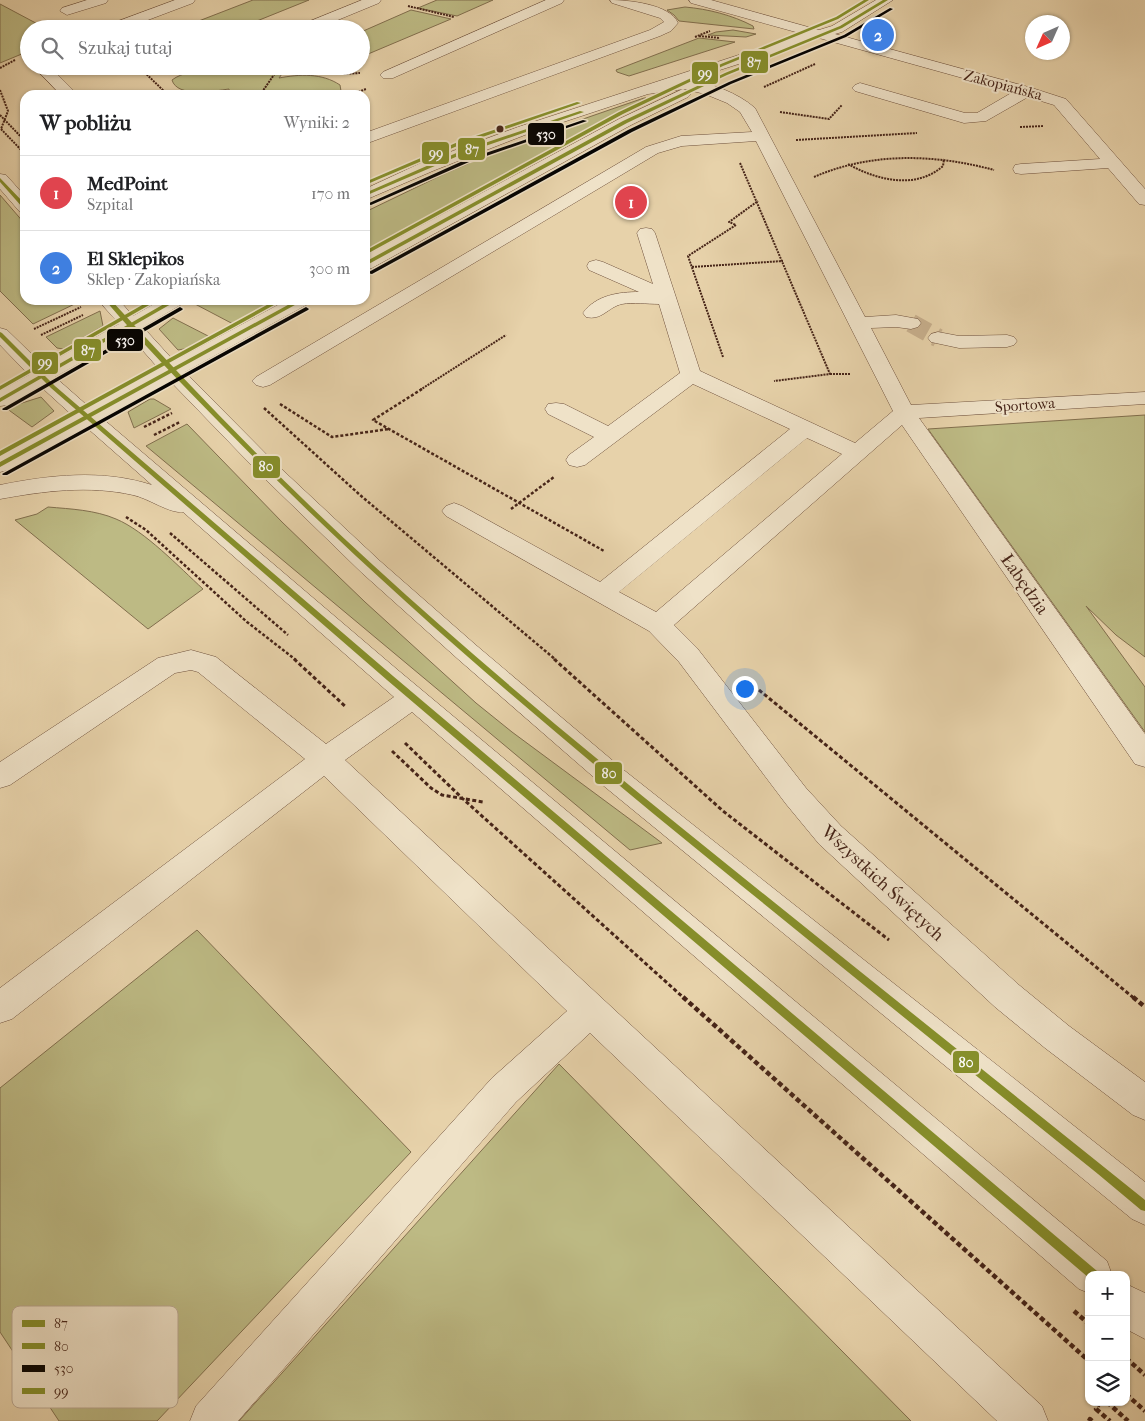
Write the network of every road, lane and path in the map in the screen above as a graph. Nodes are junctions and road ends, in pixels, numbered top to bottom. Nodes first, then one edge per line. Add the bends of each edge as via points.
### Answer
1 (101, 0) edge
2 (188, 0) edge
3 (374, 0) edge
4 (558, 0) edge
5 (617, 0) edge
6 (697, 0) edge
7 (886, 0) edge
8 (408, 6) dead end
9 (67, 11) dead end
10 (457, 18) dead end
11 (134, 20) edge
12 (325, 20) edge
13 (822, 34) junction
14 (713, 68) junction
15 (49, 75) edge
16 (147, 75) edge
17 (274, 75) edge
18 (370, 75) edge
19 (388, 75) joint
20 (700, 86) junction
21 (860, 88) joint
22 (0, 90) edge
23 (65, 90) edge
24 (163, 90) edge
25 (263, 90) edge
26 (645, 90) junction
27 (1027, 92) junction
28 (772, 111) dead end
29 (0, 115) edge
30 (4, 120) junction
31 (1, 128) edge
32 (20, 136) edge
33 (763, 136) junction
34 (370, 137) edge
35 (728, 138) junction
36 (20, 149) edge
37 (944, 159) junction
38 (1113, 163) junction
39 (848, 164) junction
40 (1021, 169) joint
41 (0, 179) edge
42 (812, 180) dead end
43 (370, 193) edge
44 (1145, 200) edge
45 (20, 201) edge
46 (758, 201) junction
47 (646, 233) dead end
48 (370, 261) edge
49 (783, 261) junction
50 (596, 266) dead end
51 (692, 267) junction
52 (667, 298) junction
53 (84, 305) dead end
54 (104, 305) edge
55 (113, 305) edge
56 (166, 305) edge
57 (292, 305) edge
58 (593, 313) dead end
59 (858, 323) junction
60 (910, 323) tunnel mouth
61 (131, 325) junction
62 (506, 335) dead end
63 (938, 338) tunnel mouth
64 (1007, 341) dead end
65 (7, 342) edge
66 (724, 360) dead end
67 (172, 371) junction
68 (830, 374) junction
69 (856, 374) dead end
70 (691, 375) junction
71 (42, 376) junction
72 (774, 381) dead end
73 (258, 385) junction
74 (1145, 398) edge
75 (0, 400) edge
76 (208, 408) junction
77 (556, 409) dead end
78 (904, 412) junction
79 (87, 416) junction
80 (805, 428) junction
81 (389, 429) junction
82 (610, 436) junction
83 (125, 449) junction
84 (858, 453) junction
85 (577, 460) joint
86 (0, 465) edge
87 (0, 492) edge
88 (520, 502) junction
89 (454, 511) dead end
90 (122, 516) dead end
91 (217, 528) junction
92 (485, 529) junction
93 (168, 531) dead end
94 (610, 556) dead end
95 (601, 594) junction
96 (658, 626) junction
97 (295, 641) dead end
98 (754, 686) dead end
99 (413, 696) junction
100 (375, 725) junction
101 (1145, 756) edge
102 (326, 759) junction
103 (0, 777) edge
104 (462, 798) junction
105 (491, 804) dead end
106 (890, 941) dead end
107 (0, 1008) edge
108 (1145, 1008) edge
109 (590, 1011) junction
110 (1145, 1103) edge
111 (1145, 1206) edge
112 (1088, 1271) edge
113 (1066, 1304) dead end
114 (1130, 1306) edge
115 (1145, 1319) edge
116 (1085, 1321) edge
117 (1085, 1356) edge
118 (1129, 1361) edge
119 (1145, 1375) edge
120 (1130, 1398) edge
121 (1098, 1406) edge
122 (1111, 1406) edge
123 (1145, 1411) edge
124 (211, 1421) edge
125 (1027, 1421) edge
126 (1110, 1421) edge
127 (1128, 1421) edge

1 - 9 street
2 - 11 street
3 - 12 street
4 - 19 street
5 - 34 street via 665,15 671,23 655,33
6 - 13 street, Zakopiańska
7 - 13 street via 846,25
8 - 10 path
13 - 14 street
13 - 20 street
13 - 27 street, Zakopiańska
14 - 20 street via 698,79
14 - 26 street
15 - 23 street
16 - 24 path
17 - 25 path
18 - 19 path
20 - 26 street via 673,84
20 - 33 street, Łabędzia via 744,106
20 - 48 street via 625,122
21 - 27 street via 964,118 980,118
21 - 28 path via 829,119
22 - 30 path via 8,111
26 - 43 street via 463,152
27 - 38 street, Zakopiańska via 1060,102
29 - 30 path
30 - 31 path
30 - 32 path
31 - 36 path
33 - 35 street
33 - 59 street, Łabędzia
35 - 46 path
35 - 73 street via 681,142 639,156
37 - 39 path
37 - 39 path via 943,166 934,174 909,179 882,179
37 - 40 path via 1001,172
38 - 40 street
38 - 44 street, Zakopiańska
39 - 42 path via 827,170
41 - 45 street
46 - 49 path
46 - 51 path via 729,222 736,225 688,256
47 - 52 street
49 - 51 path
49 - 68 path
50 - 52 street
51 - 66 path
52 - 58 street via 617,298
52 - 70 street
53 - 65 path
54 - 65 path
55 - 61 street
56 - 61 street
57 - 67 street
59 - 60 street
59 - 78 street, Łabędzia
61 - 67 street
61 - 71 street
62 - 81 path via 373,420
63 - 64 street via 959,342
65 - 71 street
67 - 76 street
67 - 79 street
68 - 69 path
68 - 72 path
70 - 80 street
70 - 82 street
71 - 75 street
71 - 79 street
73 - 81 path via 266,396 332,437
73 - 106 path via 264,408 360,495 566,669 723,810
74 - 78 street, Sportowa
76 - 83 path
76 - 111 street via 371,567 615,779
77 - 82 street
78 - 84 street
78 - 101 street, Łabędzia
79 - 83 street
79 - 86 street
80 - 84 street
80 - 95 street
81 - 88 path
82 - 85 street
83 - 91 street
84 - 96 street
85 - 88 path
87 - 91 street via 45,483 119,485 176,502
88 - 92 path
88 - 94 path
89 - 92 street, Wszystkich Świętych
90 - 100 path via 146,530 247,622
91 - 99 street
92 - 95 street, Wszystkich Świętych
93 - 97 path
95 - 96 street, Wszystkich Świętych
96 - 110 street, Wszystkich Świętych via 688,654 796,796 830,835 1007,996
98 - 108 path
99 - 100 street
99 - 112 street
100 - 102 street
100 - 104 path
100 - 104 path via 431,788 442,795
102 - 103 street via 206,664 191,660 167,666
102 - 107 street
102 - 109 street
104 - 105 path
104 - 117 path
109 - 124 street via 504,1090
109 - 125 street
113 - 116 path
114 - 115 street
118 - 119 path
120 - 123 path
121 - 126 path via 1096,1409
122 - 127 path

